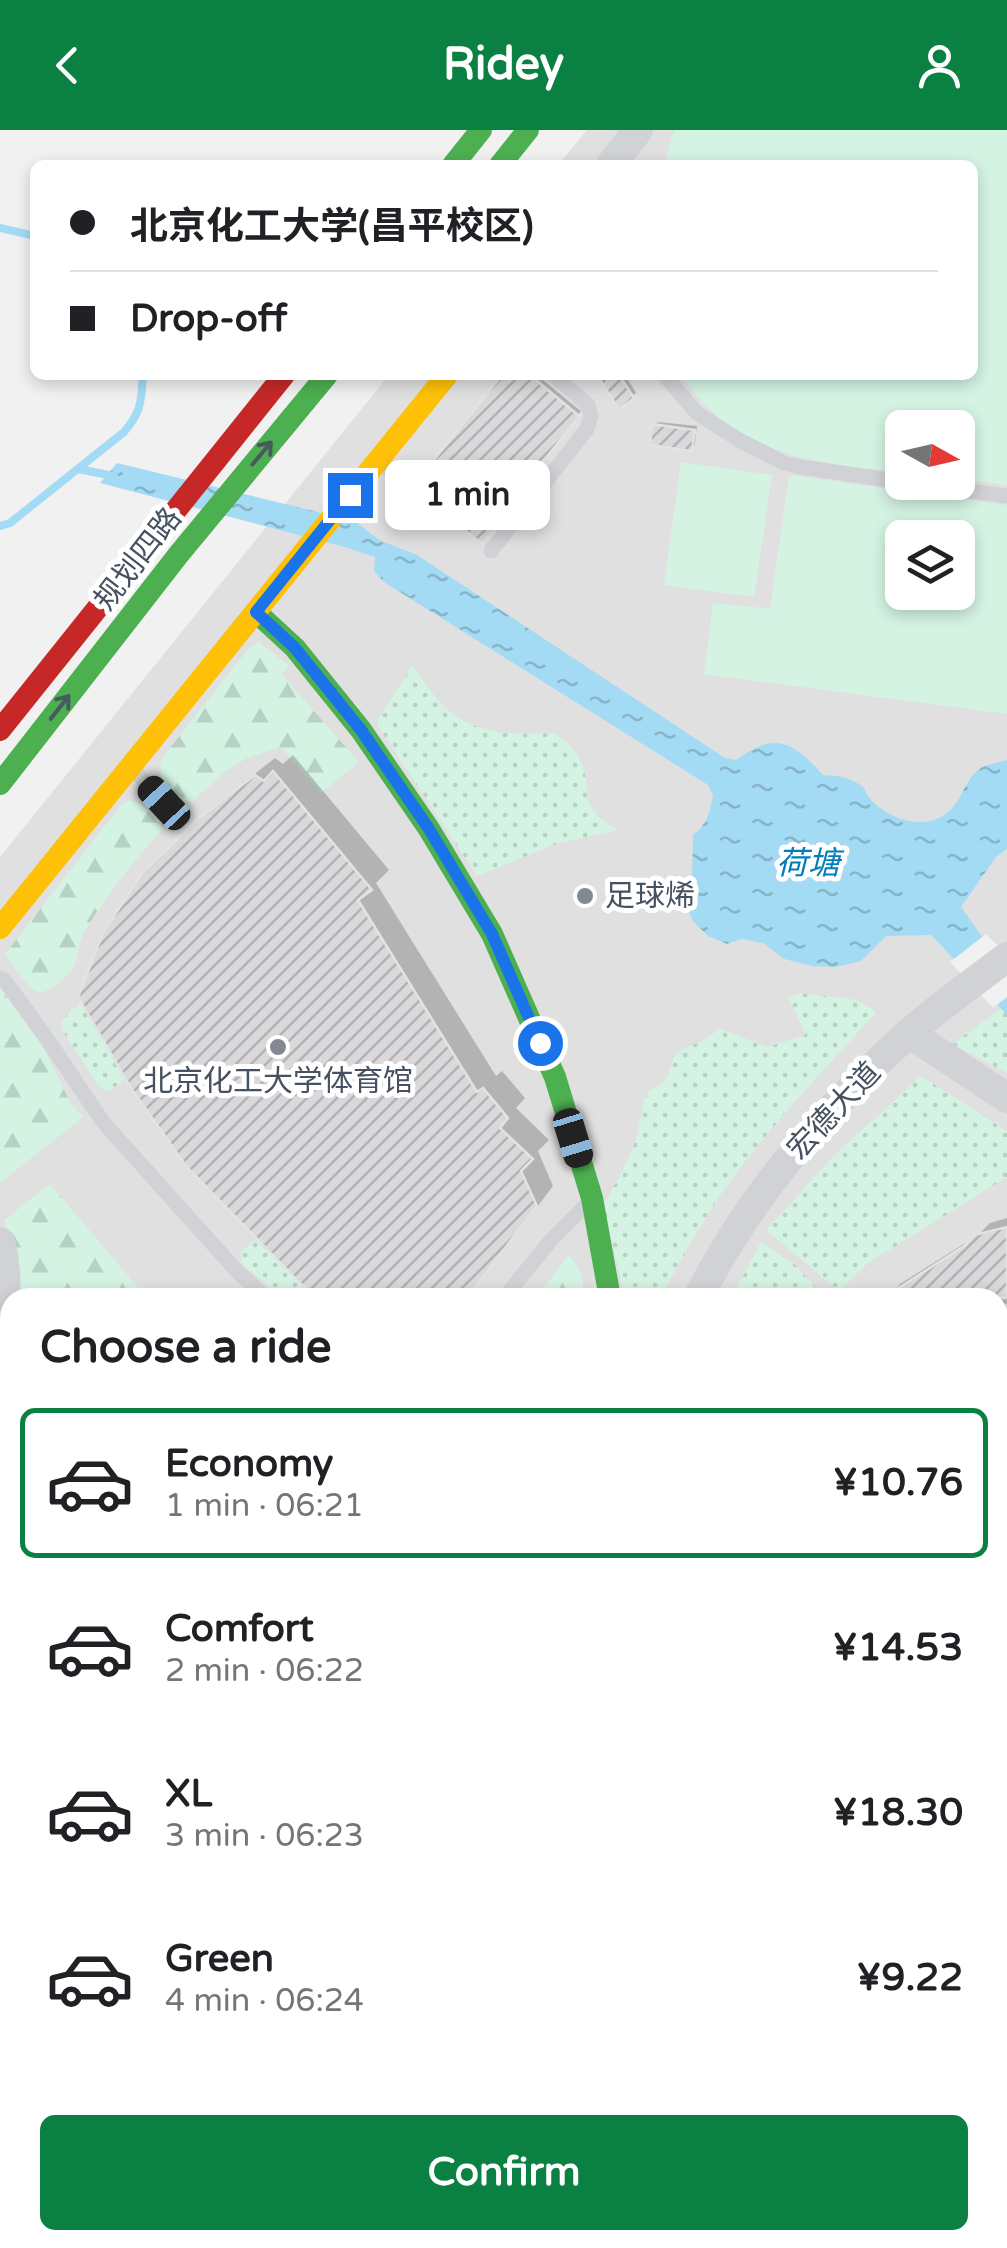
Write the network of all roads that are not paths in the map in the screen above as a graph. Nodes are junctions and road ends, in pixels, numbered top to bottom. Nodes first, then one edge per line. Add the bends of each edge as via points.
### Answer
1 (480, 130) edge
2 (528, 130) edge
3 (638, 130) edge
4 (456, 160) edge
5 (504, 160) edge
6 (615, 160) edge
7 (280, 380) edge
8 (323, 380) edge
9 (443, 380) edge
10 (559, 380) edge
11 (668, 380) edge
12 (378, 461) junction
13 (885, 479) edge
14 (975, 492) edge
15 (420, 496) dead end
16 (1007, 496) edge
17 (491, 551) dead end
18 (256, 612) junction
19 (0, 730) edge
20 (131, 767) junction
21 (0, 784) edge
22 (164, 803) dead end
23 (0, 928) edge
24 (1007, 958) edge
25 (0, 978) edge
26 (909, 1034) junction
27 (1007, 1098) edge
28 (592, 1198) junction
29 (0, 1242) edge
30 (5, 1288) edge
31 (256, 1288) edge
32 (512, 1288) edge
33 (608, 1288) edge
34 (704, 1288) edge

1 - 4 street
2 - 5 street
3 - 6 street
7 - 19 street, 规划四路
21 -> 8 street, 规划四路
9 - 12 street
10 - 17 lane via 588,405 588,429
11 - 13 lane via 697,413 784,462
12 - 15 lane
12 - 18 street
14 - 16 lane
18 - 20 street
18 - 28 street via 295,648 361,730 492,934 555,1078
20 - 22 lane
20 - 23 street
24 - 26 street, 宏德大道
25 - 31 lane via 103,1122
26 - 27 street
26 - 34 street, 宏德大道 via 798,1146
28 - 32 lane
28 - 33 street
29 - 30 street

